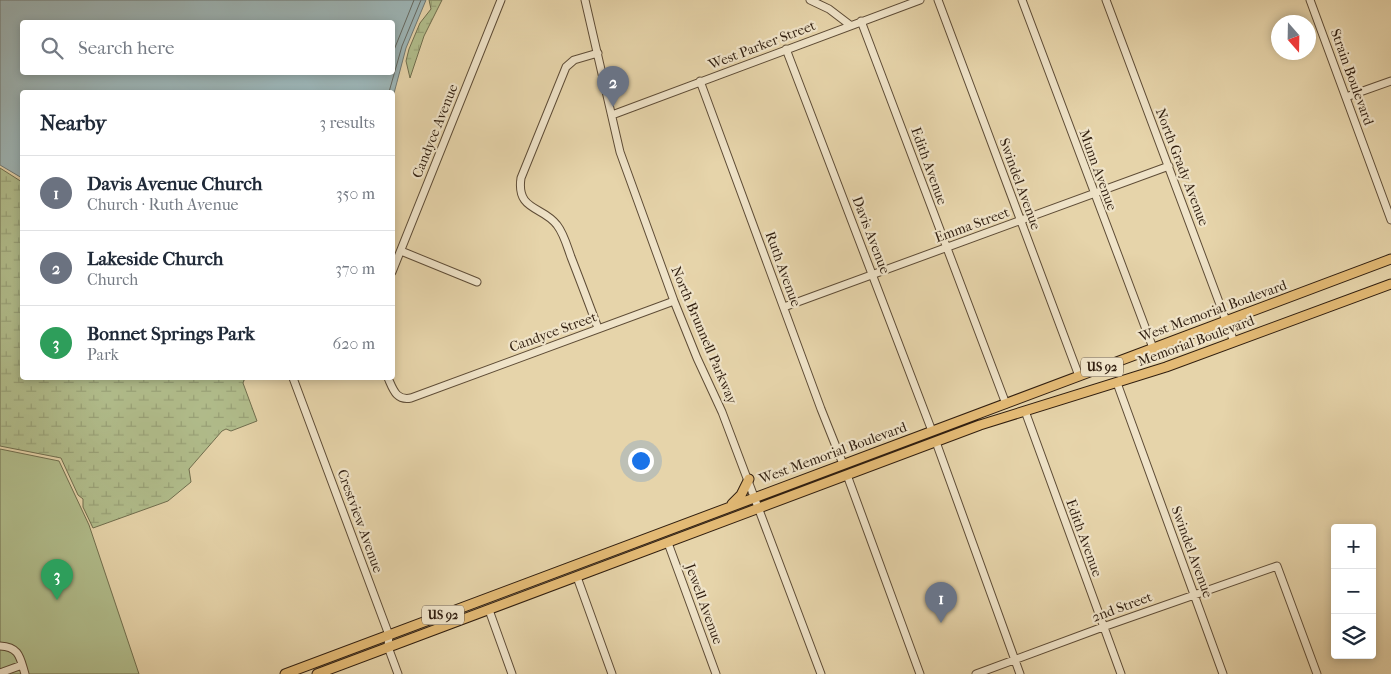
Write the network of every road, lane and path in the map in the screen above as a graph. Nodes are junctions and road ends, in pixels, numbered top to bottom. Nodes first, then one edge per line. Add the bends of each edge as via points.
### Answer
1 (502, 0) edge
2 (585, 0) edge
3 (810, 0) edge
4 (920, 0) edge
5 (938, 0) edge
6 (1022, 0) edge
7 (1106, 0) edge
8 (1310, 0) edge
9 (861, 21) junction
10 (850, 25) junction
11 (786, 49) junction
12 (598, 53) junction
13 (700, 81) junction
14 (1391, 81) edge
15 (1346, 98) junction
16 (612, 115) junction
17 (1169, 166) junction
18 (1094, 194) junction
19 (1020, 220) junction
20 (1391, 220) edge
21 (946, 247) junction
22 (401, 251) junction
23 (1391, 259) edge
24 (395, 265) edge
25 (872, 275) junction
26 (477, 282) dead end
27 (1391, 284) edge
28 (674, 301) junction
29 (784, 308) junction
30 (1226, 321) junction
31 (598, 328) junction
32 (1234, 342) junction
33 (1152, 348) junction
34 (1079, 376) junction
35 (294, 380) edge
36 (389, 380) edge
37 (1117, 383) junction
38 (1006, 404) junction
39 (1025, 411) junction
40 (952, 424) junction
41 (980, 426) joint
42 (932, 431) junction
43 (936, 442) junction
44 (918, 448) junction
45 (843, 464) junction
46 (847, 476) junction
47 (749, 479) junction
48 (756, 497) junction
49 (729, 507) junction
50 (759, 509) junction
51 (668, 543) junction
52 (600, 556) junction
53 (574, 566) junction
54 (577, 578) junction
55 (553, 586) junction
56 (1194, 595) junction
57 (489, 610) junction
58 (1103, 626) junction
59 (389, 635) junction
60 (0, 646) edge
61 (388, 647) junction
62 (1014, 659) junction
63 (22, 666) junction
64 (296, 672) edge
65 (0, 673) edge
66 (25, 674) edge
67 (286, 674) edge
68 (317, 674) edge
69 (398, 674) edge
70 (512, 674) edge
71 (612, 674) edge
72 (716, 674) edge
73 (821, 674) edge
74 (920, 674) edge
75 (976, 674) edge
76 (1020, 674) edge
77 (1121, 674) edge
78 (1223, 674) edge
79 (1317, 674) edge

1 - 22 street, Candyce Avenue
2 - 12 street, North Brunnell Parkway
3 - 10 street
4 - 9 street, West Parker Street
5 - 19 street, Swindel Avenue
6 - 18 street, Munn Avenue
7 - 17 street, North Grady Avenue
8 - 15 street, Strain Boulevard
9 - 10 street, West Parker Street
9 - 21 street, Edith Avenue
10 - 11 street, West Parker Street
11 - 13 street, West Parker Street
11 - 25 street, Davis Avenue
12 - 16 street, North Brunnell Parkway
12 - 31 street via 574,60 566,67 520,186 525,202 557,224
13 - 16 street, West Parker Street
13 - 29 street, Ruth Avenue
14 - 15 street
15 - 20 street, Strain Boulevard
16 - 28 street, North Brunnell Parkway via 620,152
17 - 18 street, Emma Street
17 - 30 street, North Grady Avenue
18 - 19 street, Emma Street
18 - 33 street, Munn Avenue
19 - 21 street, Emma Street
19 - 34 street, Swindel Avenue
21 - 25 street, Emma Street
21 - 38 street, Edith Avenue
22 - 24 street, Candyce Avenue
22 - 26 street
23 - 30 main road, West Memorial Boulevard / US 92
25 - 29 street, Emma Street
25 - 42 street, Davis Avenue
27 - 32 main road, Memorial Boulevard / US 92
28 - 31 street, Candyce Street
28 - 47 street, North Brunnell Parkway
29 - 45 street, Ruth Avenue
30 - 32 street, North Grady Avenue
30 - 33 main road, West Memorial Boulevard / US 92
31 - 36 street, Candyce Street via 406,399 396,394
32 - 37 main road, Memorial Boulevard / US 92
33 - 34 main road, West Memorial Boulevard / US 92
34 - 38 main road, West Memorial Boulevard / US 92
35 - 59 street, Crestview Avenue
37 - 39 main road, Memorial Boulevard / US 92
37 - 56 street, Swindel Avenue
38 - 40 main road, West Memorial Boulevard / US 92
39 - 41 main road, Memorial Boulevard / US 92
39 - 58 street, Edith Avenue
40 - 42 main road, West Memorial Boulevard / US 92
40 - 43 main road
41 - 43 main road, West Memorial Boulevard / US 92
42 - 44 main road
42 - 45 main road, West Memorial Boulevard / US 92
43 - 44 main road, West Memorial Boulevard / US 92
43 - 62 street
44 - 46 main road, West Memorial Boulevard / US 92
45 - 48 main road, West Memorial Boulevard / US 92
46 - 50 main road, West Memorial Boulevard / US 92
46 - 74 street
47 - 48 street, North Brunnell Parkway
47 - 49 main road via 741,495
48 - 49 main road, West Memorial Boulevard / US 92
48 - 50 street, North Brunnell Parkway
49 - 52 main road, West Memorial Boulevard / US 92
50 - 51 main road, West Memorial Boulevard / US 92
50 - 73 street, North Brunnell Parkway
51 - 54 main road, West Memorial Boulevard / US 92
51 - 72 street, Jewell Avenue
52 - 53 main road, West Memorial Boulevard / US 92
52 - 54 main road
53 - 55 main road
53 - 59 main road, West Memorial Boulevard / US 92
54 - 55 main road, West Memorial Boulevard / US 92
54 - 71 street
55 - 57 main road, West Memorial Boulevard / US 92
56 - 58 street, 2nd Street
56 - 78 street, Swindel Avenue
56 - 79 street, 2nd Street via 1277,566
57 - 61 main road, West Memorial Boulevard / US 92
57 - 70 street
58 - 62 street, 2nd Street
58 - 77 street, Edith Avenue
59 - 61 street, Crestview Avenue
59 - 64 main road, West Memorial Boulevard / US 92
60 - 63 street via 14,649
61 - 68 main road, West Memorial Boulevard / US 92
61 - 69 street, Crestview Avenue
62 - 75 street, 2nd Street
62 - 76 street
63 - 65 street
63 - 66 street
64 - 67 main road, West Memorial Boulevard / US 92

